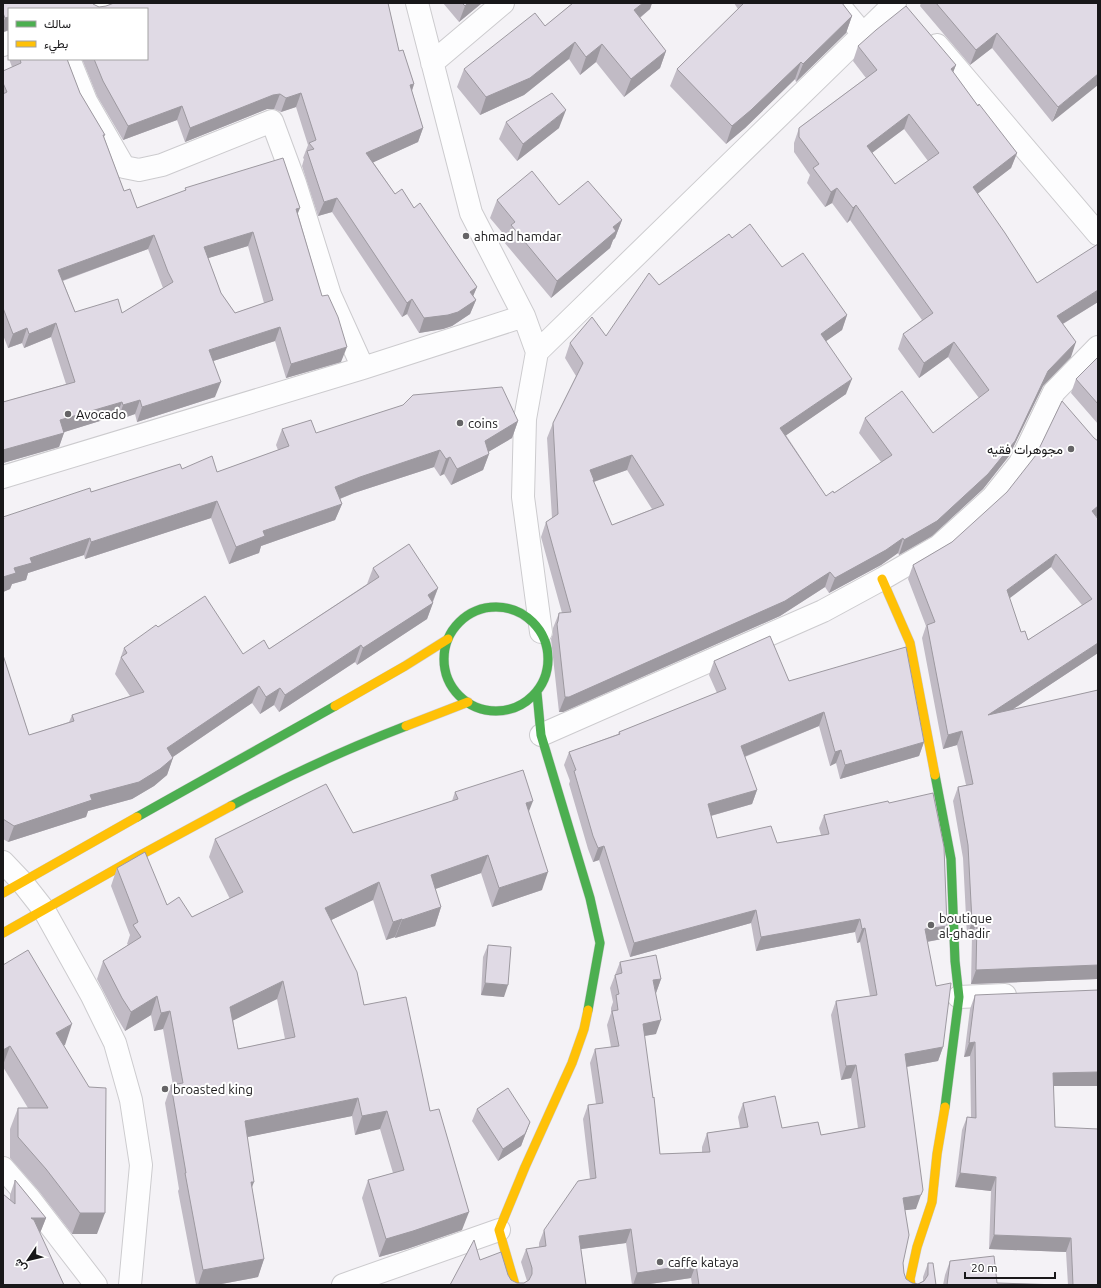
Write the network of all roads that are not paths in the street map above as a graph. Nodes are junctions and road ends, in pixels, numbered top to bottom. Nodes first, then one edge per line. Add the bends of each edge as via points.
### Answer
1 (111, 3) edge
2 (416, 3) edge
3 (503, 3) edge
4 (837, 3) edge
5 (98, 8) edge
6 (907, 12) edge
7 (863, 34) junction
8 (69, 60) edge
9 (432, 63) junction
10 (1098, 234) edge
11 (524, 316) junction
12 (1098, 347) edge
13 (537, 352) junction
14 (363, 368) junction
15 (1054, 392) junction
16 (1069, 409) edge
17 (3, 477) edge
18 (882, 579) junction
19 (541, 632) junction
20 (448, 639) junction
21 (537, 693) junction
22 (468, 702) junction
23 (541, 735) junction
24 (3, 862) edge
25 (22, 882) junction
26 (3, 893) edge
27 (44, 910) junction
28 (3, 933) edge
29 (1021, 994) edge
30 (959, 997) junction
31 (3, 1168) edge
32 (499, 1230) junction
33 (96, 1285) edge
34 (130, 1285) edge
35 (343, 1285) edge
36 (515, 1285) edge
37 (911, 1285) edge

1 - 5 street
2 - 9 street
3 - 9 street
4 - 7 street
6 - 7 street
6 - 10 street
7 - 13 street
8 - 14 street via 86,101 124,167 139,170 162,165 272,121 295,183 330,295
9 - 11 street via 471,213
11 - 13 street
11 - 14 street
12 - 15 street
13 - 19 street via 525,419 523,497
14 - 17 street
15 - 16 street
15 - 18 street via 1020,463 992,498 939,546
18 - 23 street via 822,611
18 - 30 street via 910,643 951,859
19 - 20 street via 530,619 516,610 500,606 484,608 469,614 456,625
19 - 21 street via 548,646 549,663 545,679
20 - 22 street via 444,655 446,671 452,686
20 - 25 street via 360,692
21 - 22 street via 524,704 509,710 477,708
21 - 23 street
22 - 27 street via 338,754 274,784
23 - 32 street via 590,898 600,943 584,1029 572,1063
24 - 25 street
25 - 26 street
25 - 27 street
27 - 28 street
27 - 34 street via 115,1043 131,1100 141,1165
29 - 30 street
30 - 37 street via 932,1202 917,1247
31 - 33 street
32 - 35 street
32 - 36 street

